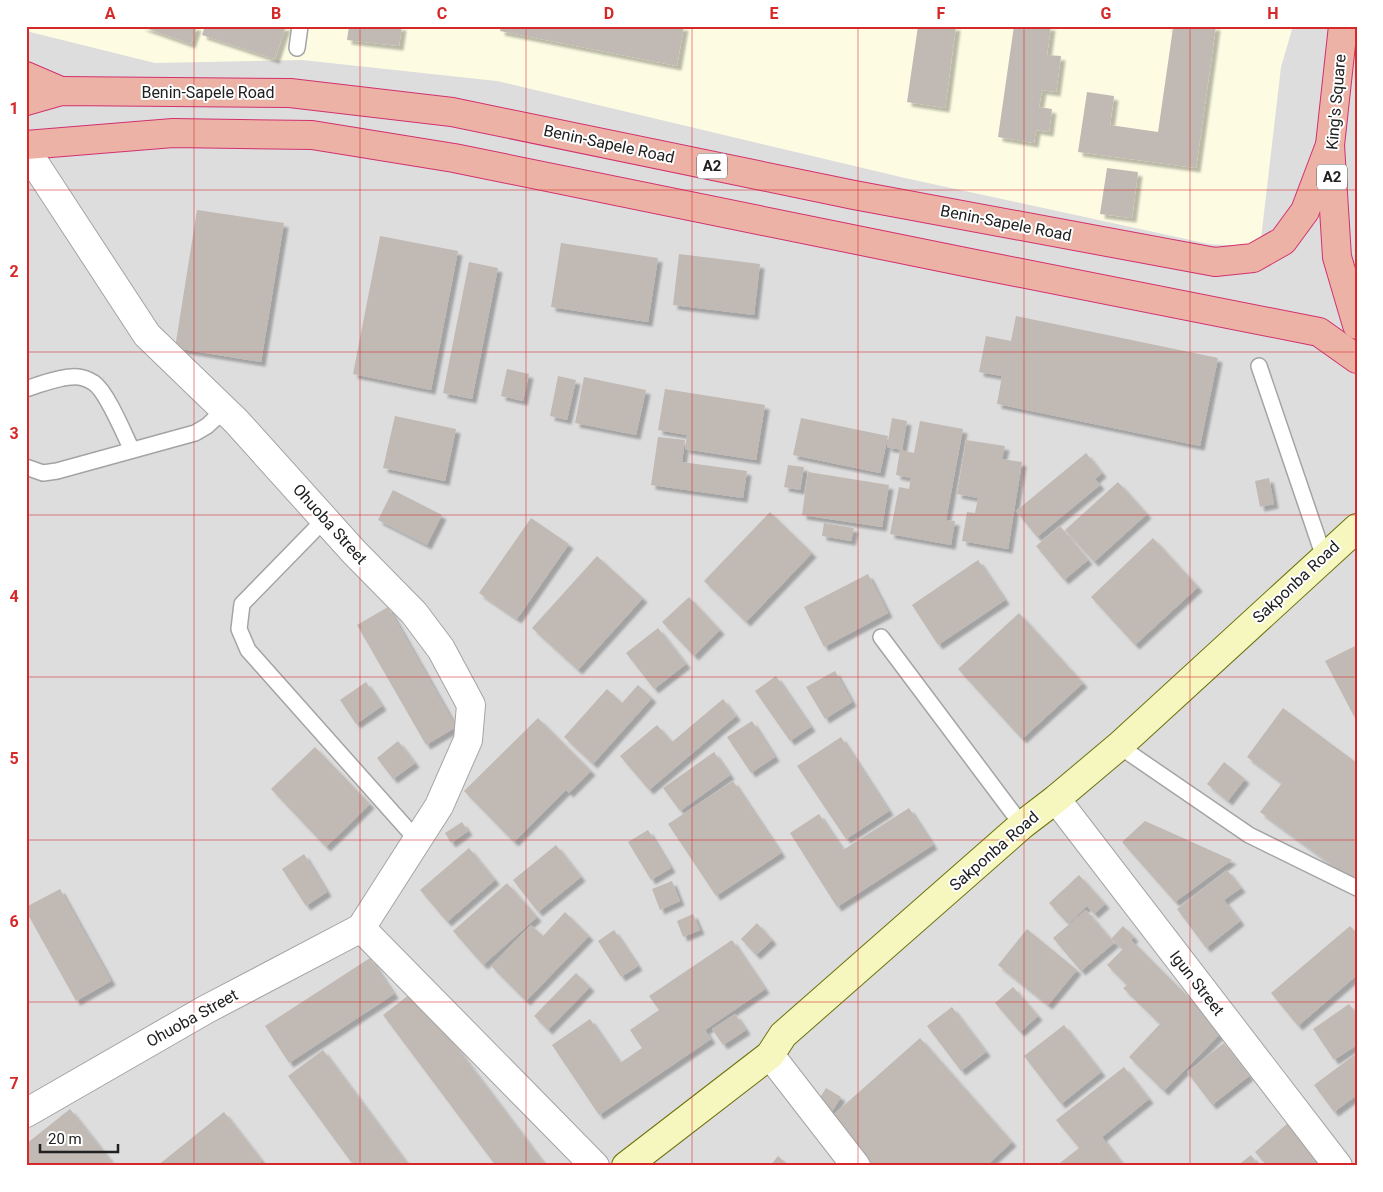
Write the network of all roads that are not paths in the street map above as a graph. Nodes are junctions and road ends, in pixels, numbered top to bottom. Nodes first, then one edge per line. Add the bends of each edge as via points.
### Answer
1 (300, 26) edge
2 (1343, 26) edge
3 (297, 48) dead end
4 (26, 76) edge
5 (61, 91) junction
6 (26, 101) edge
7 (26, 145) edge
8 (1330, 145) junction
9 (26, 150) edge
10 (1357, 325) edge
11 (1357, 360) edge
12 (1260, 366) dead end
13 (26, 389) edge
14 (224, 410) junction
15 (132, 450) junction
16 (26, 466) edge
17 (325, 519) junction
18 (1356, 527) edge
19 (1324, 557) junction
20 (881, 637) dead end
21 (1119, 746) junction
22 (1056, 799) junction
23 (1022, 825) junction
24 (417, 840) junction
25 (1357, 888) edge
26 (361, 928) junction
27 (770, 1055) junction
28 (26, 1113) edge
29 (595, 1166) edge
30 (626, 1166) edge
31 (856, 1166) edge
32 (1338, 1166) edge

1 - 3 lane
2 - 8 highway, King's Square / A2
4 - 5 highway
5 - 6 highway, Benin-Sapele Road / A2
5 - 8 highway, Benin-Sapele Road / A2 via 290,93 452,112 854,195 1216,262 1253,258 1283,240 1305,211
7 - 11 highway via 173,132 312,135 454,158 1319,332
8 - 10 highway, King's Square / A2 via 1336,257
9 - 14 street, Ohuoba Street via 147,334
12 - 19 lane
13 - 15 lane via 72,377 94,383 102,391
14 - 15 lane via 195,433
14 - 17 street, Ohuoba Street
15 - 16 lane via 43,473
17 - 24 street, Ohuoba Street via 414,613 441,649 471,705 468,740 439,806
17 - 24 lane via 242,604 239,629 248,650
18 - 19 main road, Sakponba Road
19 - 21 main road, Sakponba Road
20 - 23 lane
21 - 22 main road, Sakponba Road
21 - 25 lane via 1249,836
22 - 23 main road, Sakponba Road
22 - 32 street, Igun Street
23 - 27 main road, Sakponba Road via 783,1035
24 - 26 street, Ohuoba Street
26 - 28 street, Ohuoba Street via 205,1010
26 - 29 street
27 - 30 main road, Sakponba Road
27 - 31 street

